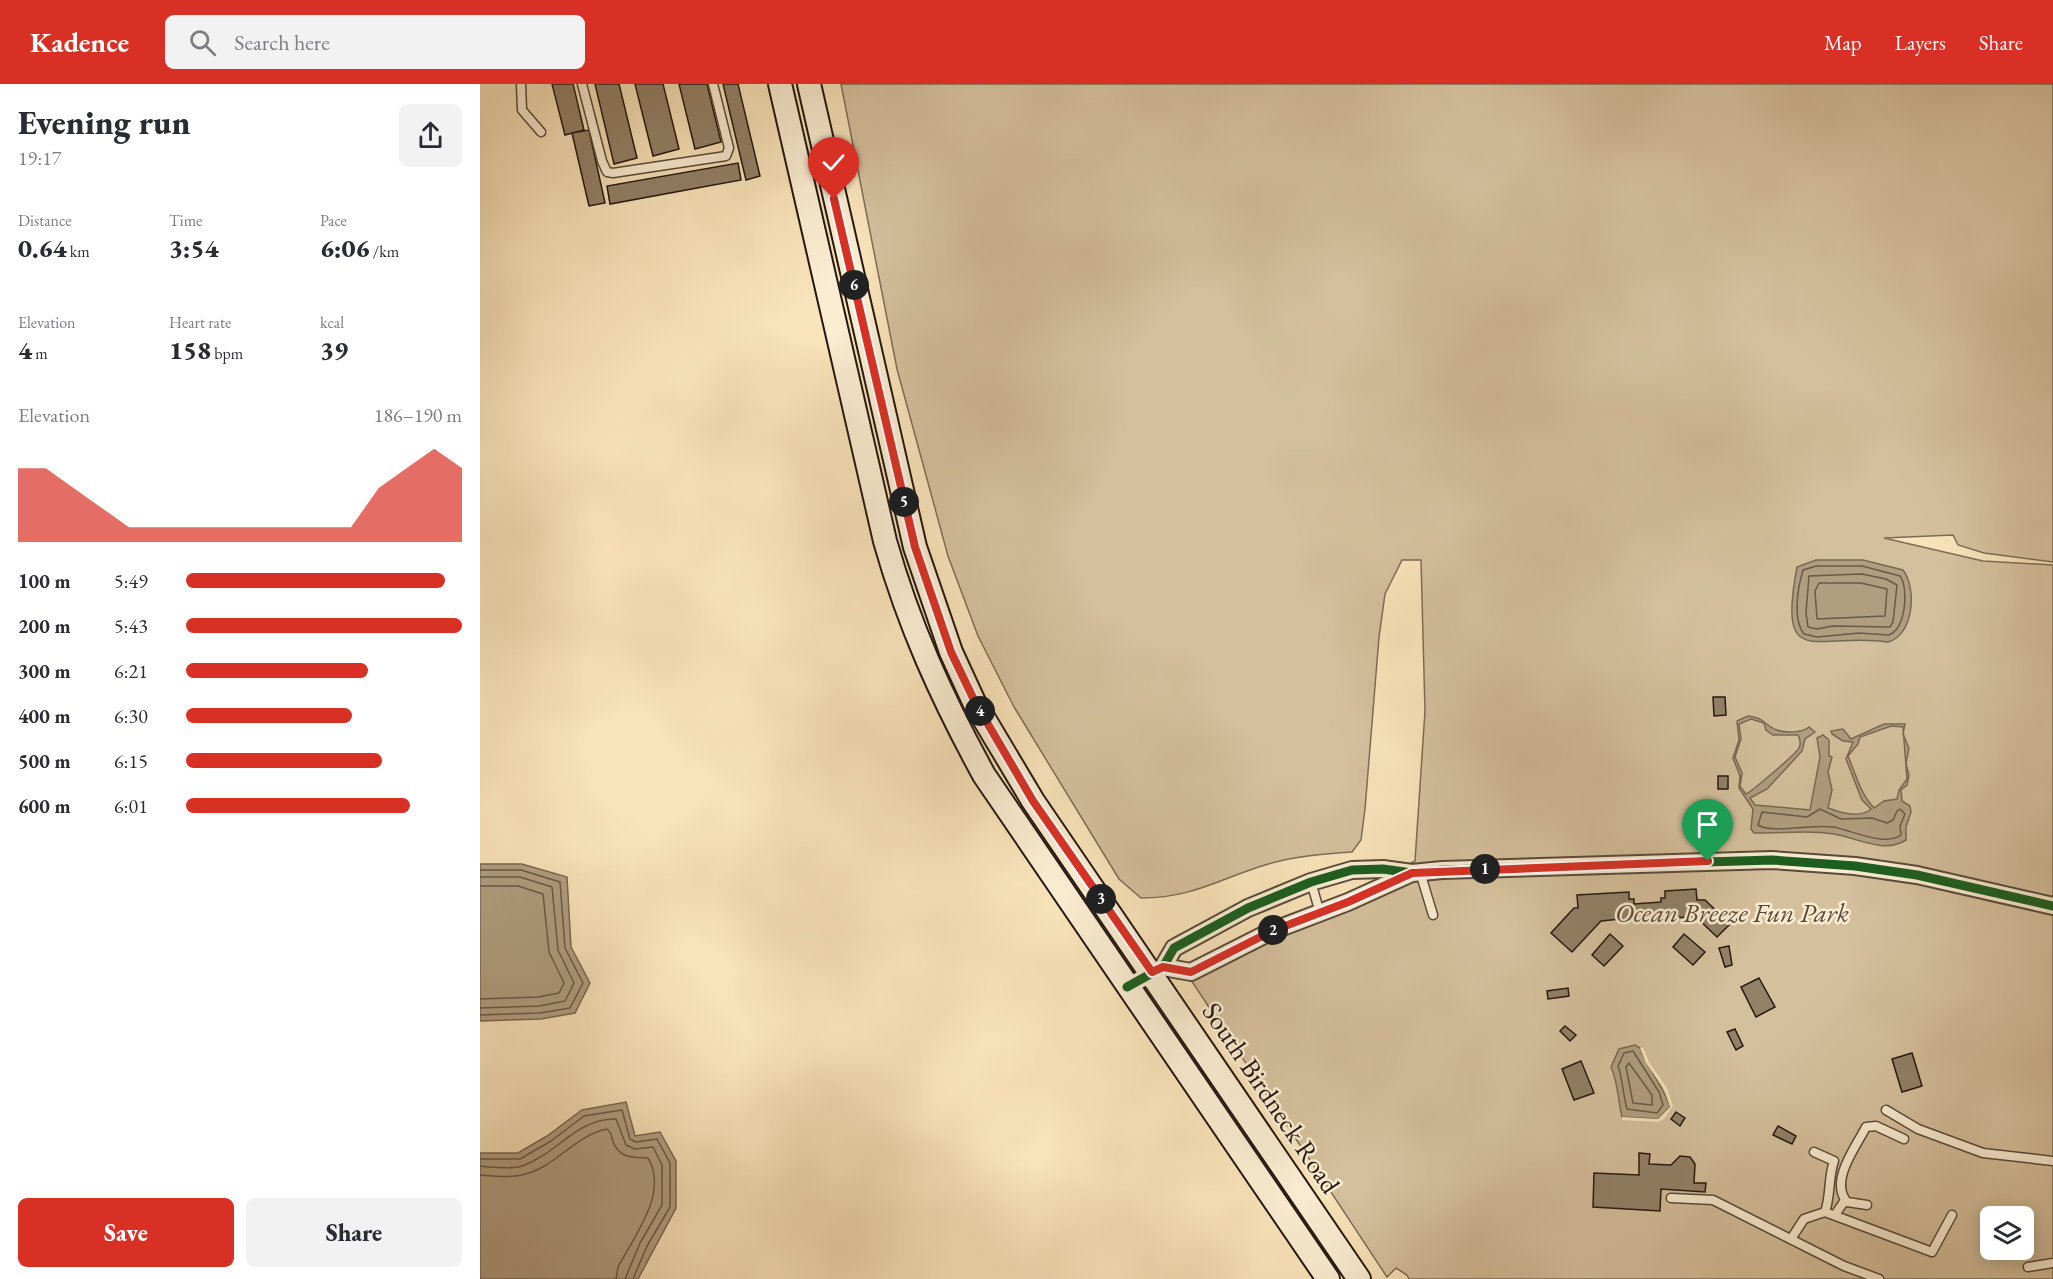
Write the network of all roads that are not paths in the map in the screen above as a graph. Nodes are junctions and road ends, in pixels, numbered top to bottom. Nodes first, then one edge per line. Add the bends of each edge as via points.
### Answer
1 (521, 84) edge
2 (582, 84) edge
3 (713, 84) edge
4 (780, 84) edge
5 (808, 84) edge
6 (541, 132) dead end
7 (1416, 873) junction
8 (1311, 882) junction
9 (2053, 906) edge
10 (1320, 913) junction
11 (1433, 915) dead end
12 (1157, 970) junction
13 (1127, 987) junction
14 (1886, 1110) dead end
15 (1904, 1139) dead end
16 (1814, 1152) dead end
17 (2053, 1161) edge
18 (1671, 1198) dead end
19 (1845, 1200) junction
20 (1867, 1205) dead end
21 (1824, 1212) junction
22 (1835, 1215) junction
23 (1952, 1215) dead end
24 (1791, 1239) junction
25 (2053, 1263) edge
26 (2028, 1267) dead end
27 (1328, 1279) edge
28 (1359, 1279) edge
29 (1879, 1279) edge

1 - 6 lane via 522,110
2 - 3 lane via 602,161 607,172 613,173 726,156 729,148
4 - 13 main road, South Birdneck Road via 885,541 919,645 943,700 984,775
5 - 12 main road, South Birdneck Road via 902,497 935,611 1000,748 1033,801
7 - 8 street via 1383,868 1352,870
7 - 9 street via 1772,860 1917,875
7 - 10 street
7 - 11 lane
8 - 10 lane
8 - 12 street via 1248,908 1174,948
10 - 12 street via 1272,931 1191,972
12 - 13 street
12 - 28 main road, South Birdneck Road
13 - 27 main road, South Birdneck Road
14 - 17 lane via 1918,1129 1983,1153
15 - 19 lane via 1876,1126 1866,1127 1843,1173 1841,1190
16 - 21 lane via 1834,1161
18 - 24 lane via 1713,1200
19 - 20 lane
19 - 22 lane
21 - 22 lane
21 - 24 lane via 1804,1219
22 - 23 lane via 1932,1252
24 - 29 lane
25 - 26 lane

